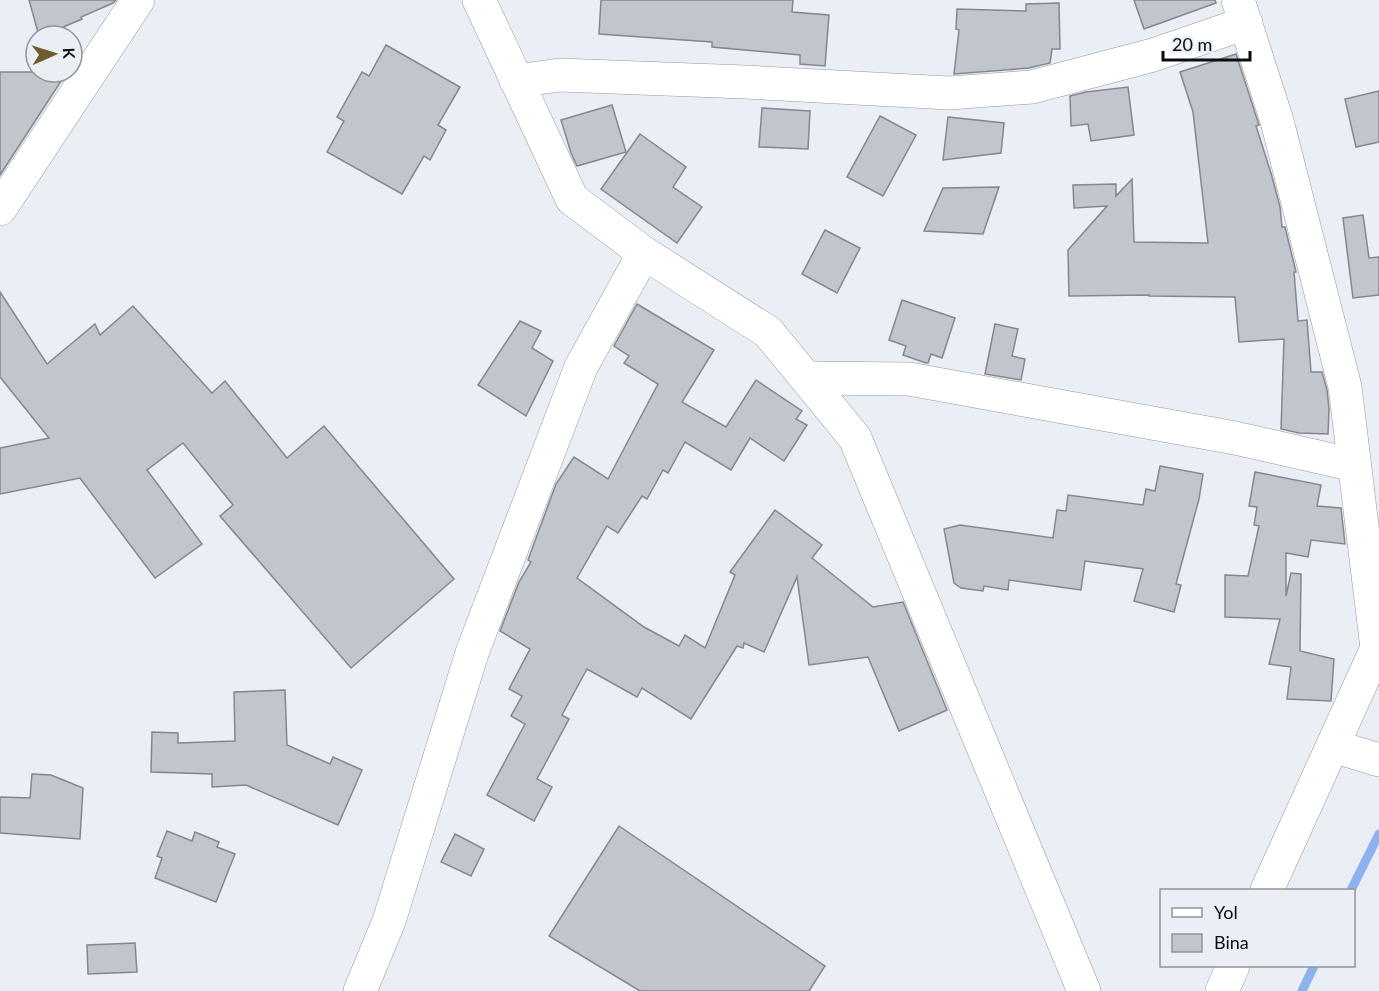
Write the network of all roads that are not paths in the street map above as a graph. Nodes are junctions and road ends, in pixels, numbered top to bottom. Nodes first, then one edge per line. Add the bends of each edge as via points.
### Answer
1 (138, 0) edge
2 (478, 0) edge
3 (1242, 12) edge
4 (516, 81) junction
5 (0, 209) edge
6 (644, 253) junction
7 (806, 378) junction
8 (1354, 465) junction
9 (1333, 746) junction
10 (1379, 760) edge
11 (1268, 889) edge
12 (1233, 967) edge
13 (360, 991) edge
14 (1084, 991) edge
15 (1222, 991) edge

1 - 5 street
2 - 4 street
3 - 4 street via 1154,55 1032,87 949,93 560,75
3 - 8 street via 1277,121 1345,387
4 - 6 street via 572,199
6 - 7 street via 768,332
6 - 13 street via 581,366 472,654 389,921
7 - 8 street via 909,379 1235,438
7 - 14 street via 855,438
8 - 9 street via 1377,648
9 - 10 street
9 - 11 street
12 - 15 street

